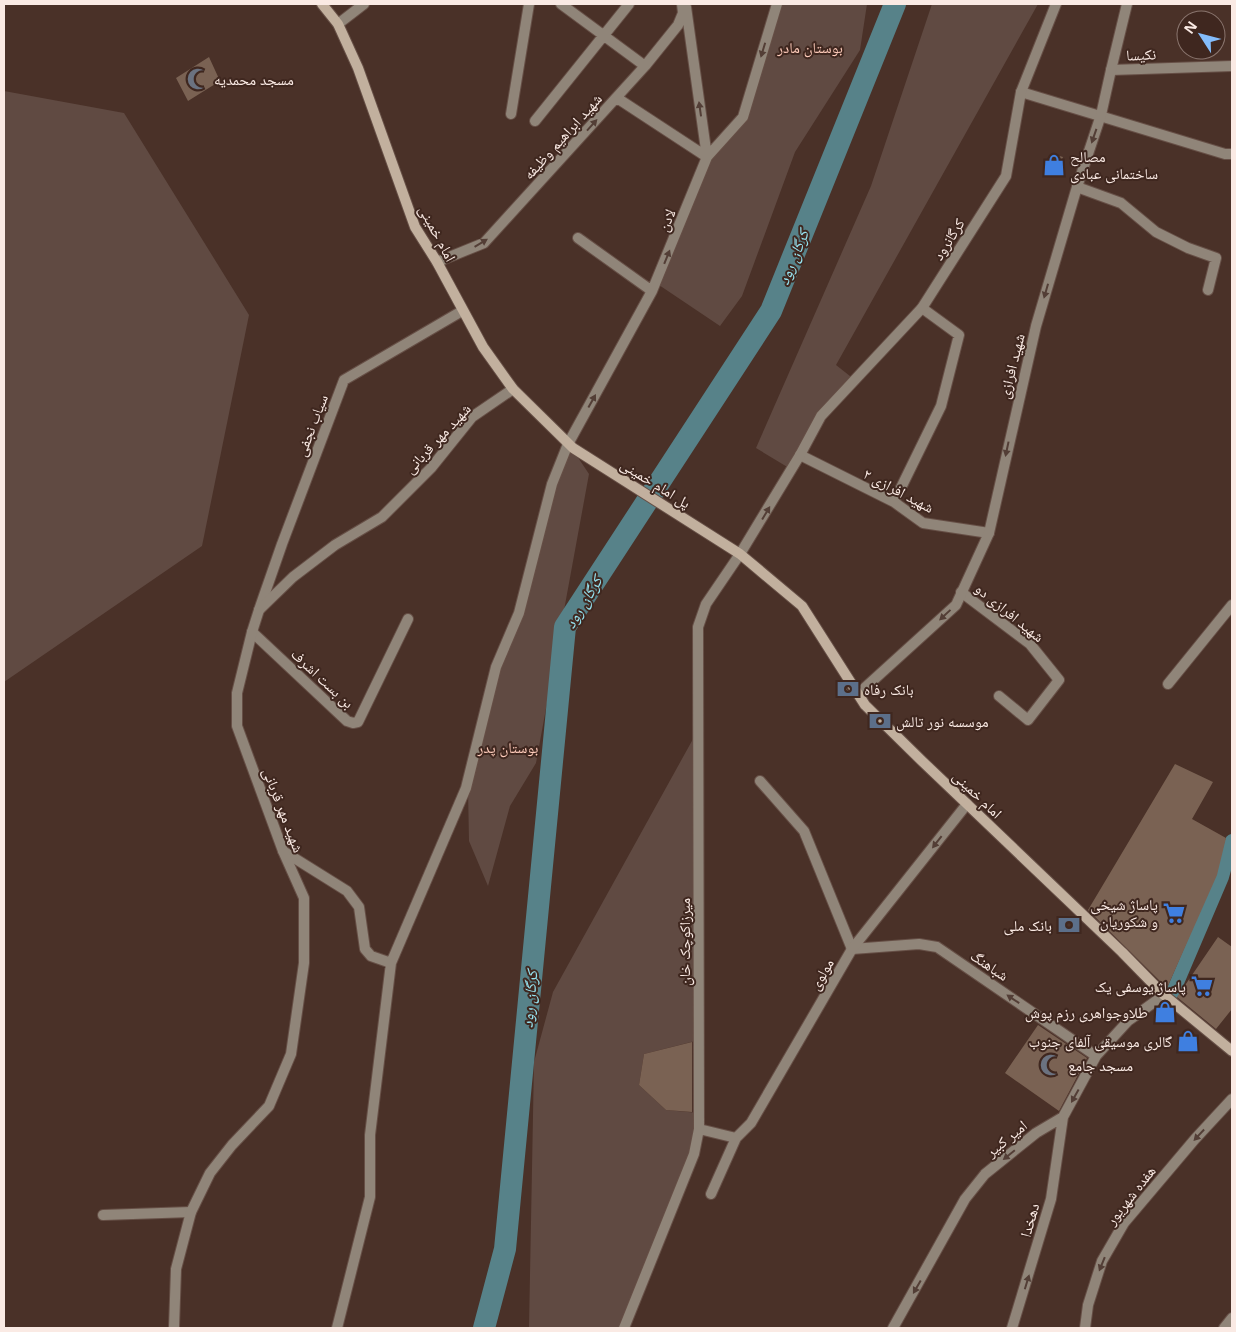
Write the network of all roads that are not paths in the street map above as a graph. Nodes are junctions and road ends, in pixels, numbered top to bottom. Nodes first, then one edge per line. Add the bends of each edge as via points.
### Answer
1 (322, 4) edge
2 (364, 4) edge
3 (529, 4) edge
4 (561, 4) edge
5 (629, 4) edge
6 (684, 4) edge
7 (777, 4) edge
8 (1056, 4) edge
9 (1128, 4) edge
10 (338, 24) junction
11 (604, 35) junction
12 (645, 66) junction
13 (1232, 66) edge
14 (1110, 70) junction
15 (1021, 92) junction
16 (617, 98) junction
17 (511, 114) dead end
18 (1102, 115) junction
19 (535, 122) dead end
20 (1232, 154) edge
21 (707, 157) junction
22 (1077, 187) junction
23 (578, 238) dead end
24 (437, 262) junction
25 (1208, 290) dead end
26 (652, 291) junction
27 (922, 308) junction
28 (462, 310) junction
29 (513, 389) junction
30 (571, 446) junction
31 (800, 455) junction
32 (894, 502) junction
33 (989, 533) junction
34 (722, 542) joint
35 (740, 554) junction
36 (961, 592) junction
37 (1232, 605) edge
38 (259, 610) junction
39 (408, 619) dead end
40 (252, 632) junction
41 (1168, 684) dead end
42 (858, 694) junction
43 (999, 696) dead end
44 (760, 782) dead end
45 (967, 804) junction
46 (283, 851) junction
47 (852, 950) junction
48 (391, 964) junction
49 (1164, 995) junction
50 (1232, 1051) edge
51 (1096, 1056) junction
52 (1232, 1099) edge
53 (1063, 1118) junction
54 (699, 1129) junction
55 (736, 1138) junction
56 (711, 1194) dead end
57 (191, 1212) junction
58 (103, 1215) dead end
59 (1232, 1318) edge
60 (174, 1328) edge
61 (337, 1328) edge
62 (624, 1328) edge
63 (893, 1328) edge
64 (1012, 1328) edge
65 (1086, 1328) edge
66 (1224, 1328) edge

1 - 10 main road, امام خمینی
2 - 10 street
3 - 17 street
4 - 11 street
5 - 11 street
6 - 12 street, شهید ابراهیم وظیفه via 678,25
21 -> 6 street
7 -> 21 street, لادن via 743,117
8 - 15 street, کرگانرود
9 - 14 street, شهید افرازی
10 - 24 main road, امام خمینی via 358,68 415,226
11 - 12 street
11 - 19 street
12 - 16 street, شهید ابراهیم وظیفه
13 - 14 street, نکیسا
14 - 18 street, شهید افرازی
15 - 18 street
15 - 27 street, کرگانرود via 1006,176
16 - 21 street
24 -> 16 street, شهید ابراهیم وظیفه via 484,243
18 - 20 street
18 -> 22 street, شهید افرازی
26 -> 21 street, لادن
22 - 25 street via 1121,204 1156,232 1216,258
22 -> 33 street, شهید افرازی via 1036,326
23 - 26 street
24 - 28 main road, امام خمینی
30 -> 26 street, لادن
27 - 31 street, کرگانرود via 821,416
27 - 32 street via 959,335 941,406
28 - 29 main road, امام خمینی
28 - 38 street, سیاب نجفی via 344,380
29 - 30 main road, امام خمینی
29 - 38 street, شهید مهر قربانی via 472,417 431,468 382,517 335,545 293,577
30 - 34 main road, پل امام خمینی
30 - 48 street, لادن via 552,484 519,613 496,667 466,788
31 - 32 street, شهید افرازی ۲
35 -> 31 street, میرزاکوچک خان
32 - 33 street, شهید افرازی ۲ via 923,523
33 - 36 street, شهید افرازی
34 - 35 main road, امام خمینی
35 - 42 main road, امام خمینی via 802,606
35 - 54 street, میرزاکوچک خان via 706,604 698,627
36 -> 42 street, شهید افرازی via 956,605
36 - 43 street, شهید افرازی دو via 1030,644 1059,680 1028,720
37 - 41 street
38 - 40 street, شهید مهر قربانی
39 - 40 street, بن بست اشرف via 358,722 353,724
40 - 46 street, شهید مهر قربانی via 237,693 237,726
42 - 45 main road, امام خمینی via 865,705
44 - 47 street via 804,830
45 -> 47 street, مولوی
45 - 49 main road, امام خمینی
46 - 48 street via 347,891 359,907 365,949 371,956
46 - 57 street, شهید مهر قربانی via 304,898 304,963 291,1054 270,1106 210,1173
51 -> 47 street, شباهنگ via 937,947 919,944
47 - 55 street, مولوی via 751,1123
48 - 61 street, لادن via 370,1135 370,1197
49 - 50 main road, امام خمینی
49 - 51 street via 1128,1021
51 -> 53 street
52 -> 65 street, هفده شهریور via 1124,1223 1102,1261 1088,1305
53 -> 63 street, امیر کبیر via 1036,1133 985,1174 966,1199
64 -> 53 street, دهخدا via 1051,1198
54 - 55 street
54 - 62 street, میرزاکوچک خان via 691,1162
55 - 56 street, مولوی
57 - 58 street
57 - 60 street, شهید مهر قربانی via 176,1269
59 - 66 street

